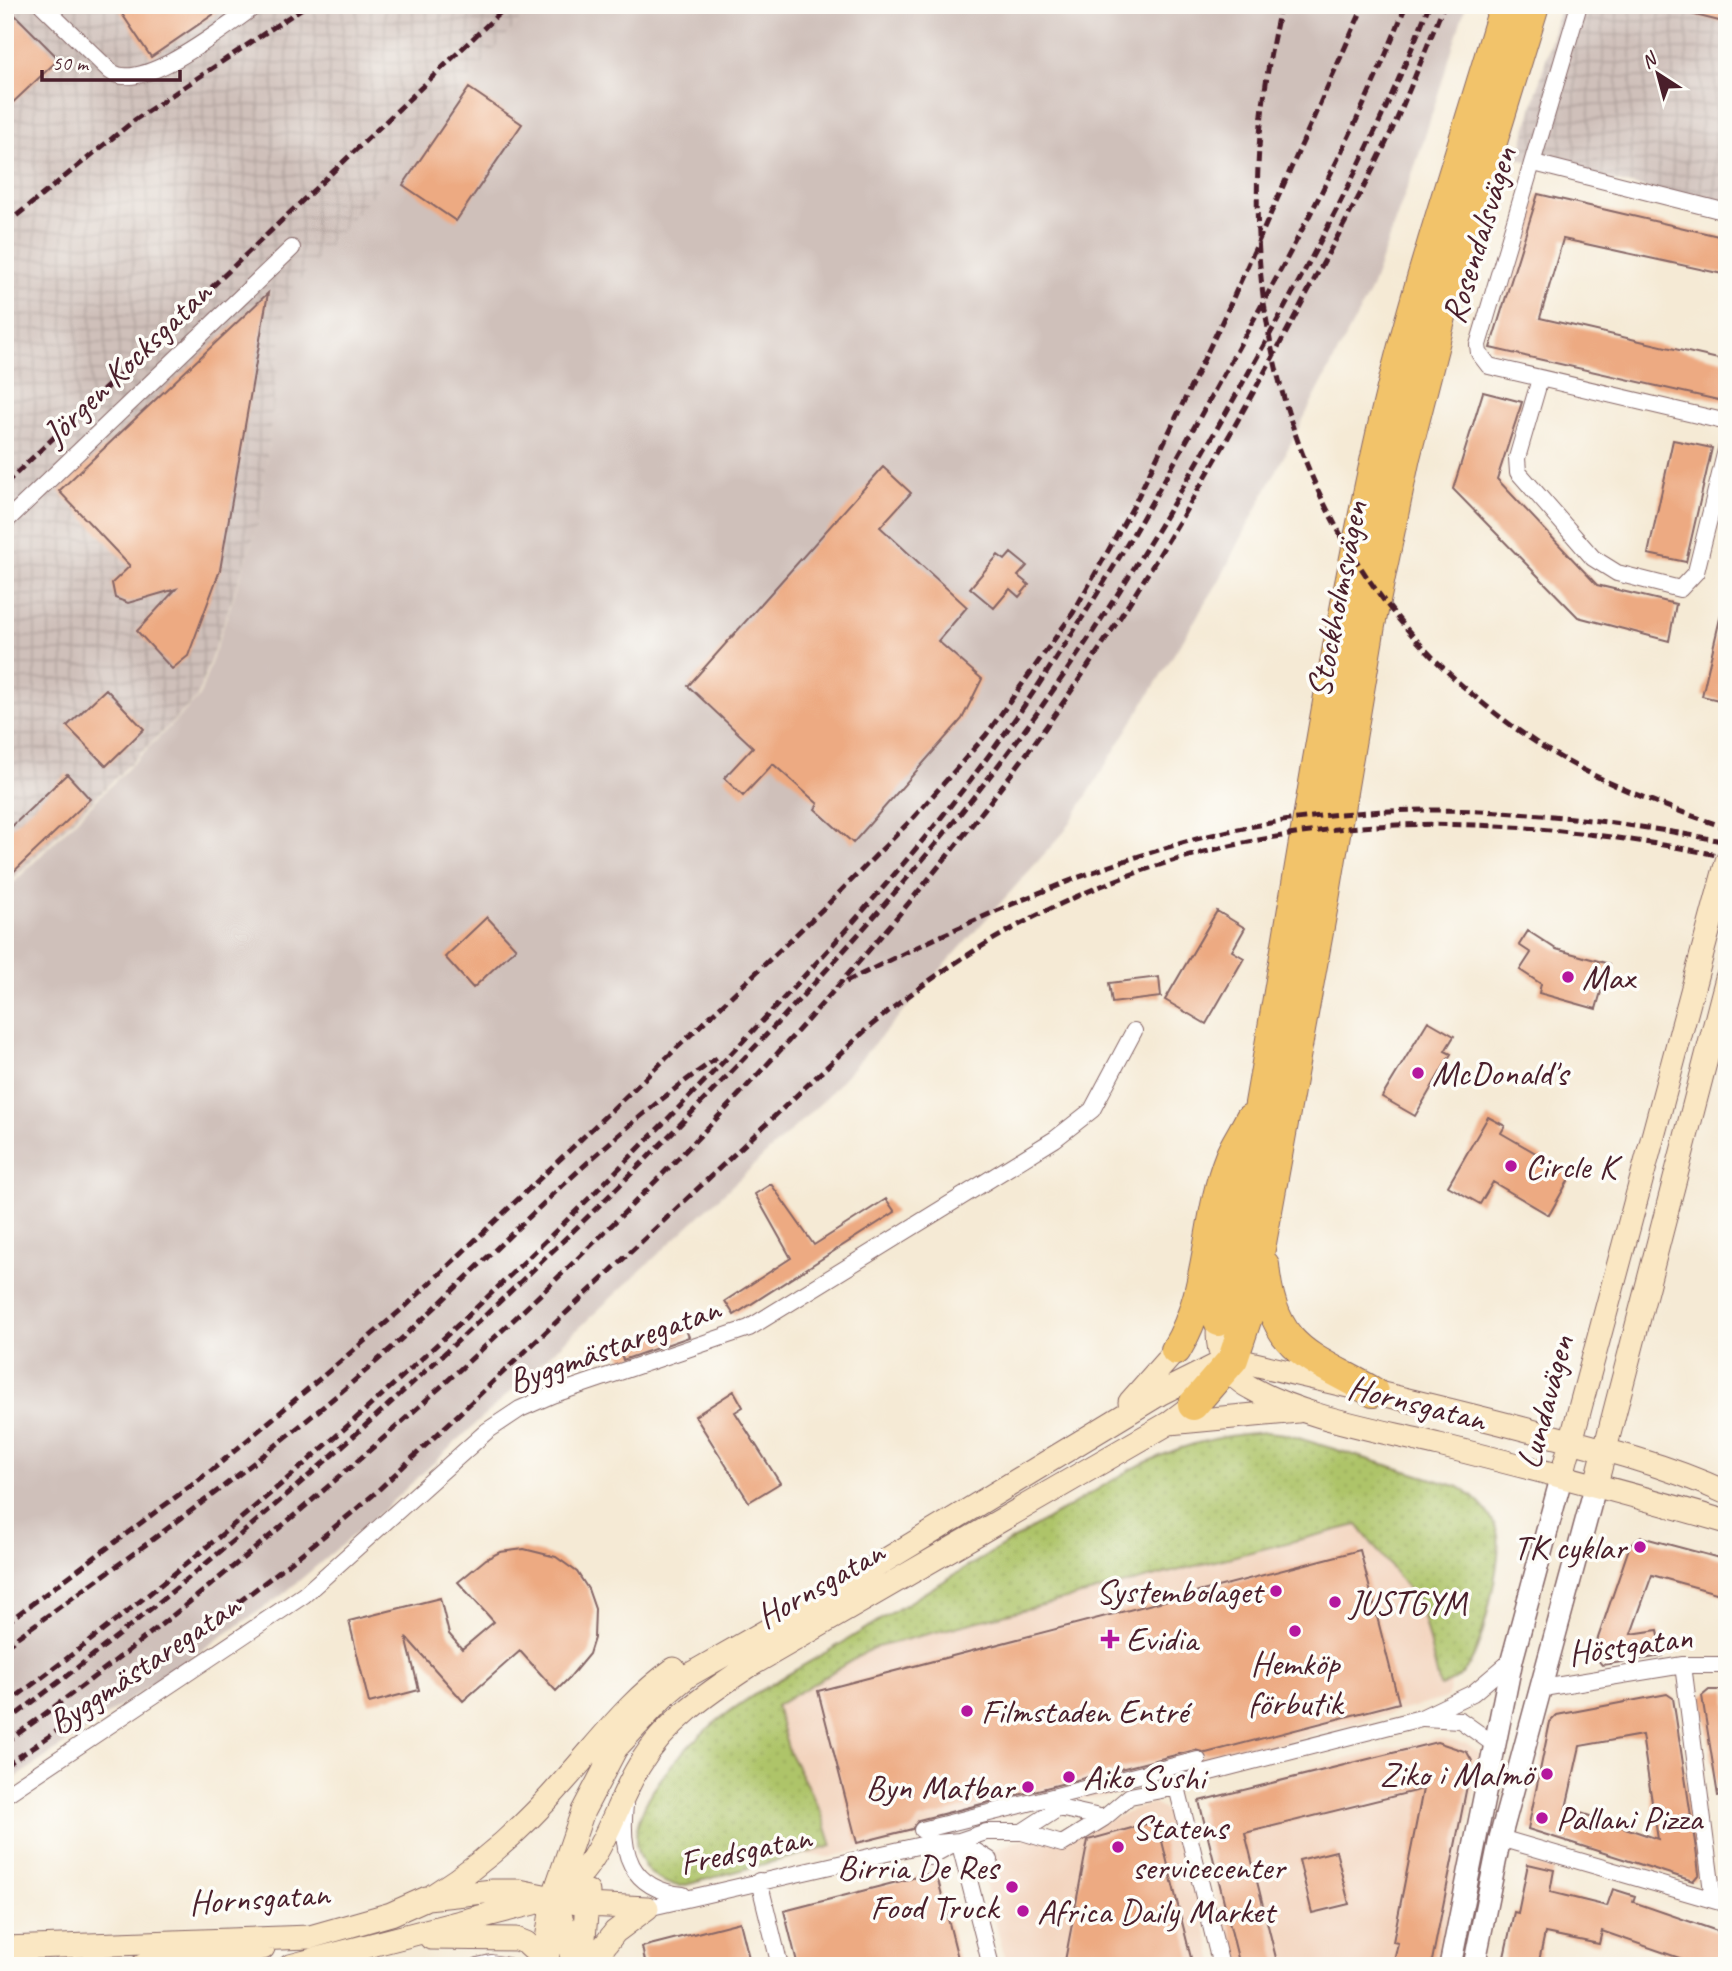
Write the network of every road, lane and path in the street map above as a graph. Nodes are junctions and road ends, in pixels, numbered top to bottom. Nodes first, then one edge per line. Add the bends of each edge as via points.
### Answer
1 (42, 5) edge
2 (257, 5) edge
3 (1505, 5) edge
4 (1534, 5) edge
5 (1580, 5) edge
6 (1534, 163) junction
7 (1727, 212) edge
8 (292, 248) dead end
9 (1540, 379) junction
10 (1727, 422) edge
11 (1727, 446) edge
12 (5, 523) edge
13 (1727, 862) edge
14 (1727, 978) edge
15 (1134, 1031) dead end
16 (1263, 1097) junction
17 (1267, 1219) junction
18 (1219, 1321) joint
19 (1176, 1350) joint
20 (1228, 1363) junction
21 (1373, 1392) junction
22 (1193, 1405) joint
23 (1309, 1410) junction
24 (1169, 1423) junction
25 (1107, 1426) junction
26 (1571, 1441) junction
27 (1605, 1450) junction
28 (1562, 1475) junction
29 (1596, 1485) junction
30 (1727, 1493) edge
31 (1727, 1522) edge
32 (810, 1606) junction
33 (1512, 1660) junction
34 (1683, 1665) junction
35 (1727, 1665) edge
36 (1543, 1688) junction
37 (1421, 1718) junction
38 (1495, 1745) junction
39 (1198, 1760) dead end
40 (627, 1787) junction
41 (1177, 1787) junction
42 (5, 1796) edge
43 (1104, 1818) junction
44 (922, 1830) dead end
45 (1022, 1832) junction
46 (1500, 1838) junction
47 (958, 1841) junction
48 (600, 1844) junction
49 (929, 1857) dead end
50 (990, 1860) dead end
51 (759, 1881) junction
52 (562, 1892) junction
53 (696, 1896) junction
54 (427, 1898) junction
55 (1720, 1901) edge
56 (587, 1905) junction
57 (647, 1908) junction
58 (565, 1928) junction
59 (310, 1937) junction
60 (403, 1938) junction
61 (5, 1948) edge
62 (548, 1964) edge
63 (142, 1966) edge
64 (290, 1966) edge
65 (478, 1966) edge
66 (508, 1966) edge
67 (574, 1966) edge
68 (588, 1966) edge
69 (780, 1966) edge
70 (992, 1966) edge
71 (1221, 1966) edge
72 (1450, 1966) edge
73 (1474, 1966) edge

1 - 2 street via 117,77 129,78 163,66
3 - 16 highway, Stockholmsvägen via 1420,286 1379,445 1314,782
4 - 17 highway, Stockholmsvägen via 1455,262 1405,457 1351,730
5 - 6 street, Rosendalsvägen
6 - 7 street
6 - 9 street, Rosendalsvägen via 1478,345 1489,366
8 - 12 street, Jörgen Kocksgatan
9 - 10 street, Rosendalsvägen
9 - 11 street via 1517,458 1518,472 1593,558 1618,573 1680,589 1696,572
13 - 26 main road, Lundavägen
14 - 27 main road, Lundavägen
15 - 42 street, Byggmästaregatan via 1092,1111 1055,1139 749,1328 520,1409 487,1431 304,1595
16 - 18 highway, Stockholmsvägen
16 - 19 highway, Stockholmsvägen via 1230,1156 1200,1293
17 - 20 highway via 1251,1301
17 - 21 highway via 1267,1291 1287,1339 1320,1366
18 - 20 main road via 1219,1350
19 - 25 main road, Hornsgatan
20 - 21 main road, Hornsgatan
20 - 22 highway
20 - 23 main road, Hornsgatan via 1250,1388
20 - 25 main road, Hornsgatan via 1161,1393
21 - 26 main road, Hornsgatan
22 - 24 main road, Hornsgatan
23 - 24 main road
23 - 28 main road, Hornsgatan
24 - 40 main road, Hornsgatan via 715,1689 666,1730
25 - 32 main road, Hornsgatan
26 - 27 main road, Hornsgatan
26 - 28 main road, Lundavägen
27 - 29 main road, Lundavägen
27 - 30 main road, Hornsgatan via 1691,1476
28 - 29 main road, Hornsgatan
28 - 33 street, Lundavägen
29 - 31 main road, Hornsgatan
29 - 36 street, Lundavägen
32 - 52 main road, Hornsgatan via 690,1675 635,1724 598,1777 565,1856
32 - 54 main road via 709,1647 656,1681 630,1703 566,1779 502,1843
33 - 37 street, Fredsgatan via 1473,1693
33 - 38 street, Lundavägen
34 - 35 street, Höstgatan
34 - 36 street, Höstgatan
34 - 55 street
36 - 46 street, Lundavägen
37 - 38 street, Fredsgatan via 1460,1720
37 - 41 street, Fredsgatan via 1202,1774
38 - 72 street, Lundavägen
39 - 44 street
40 - 48 main road, Hornsgatan
40 - 53 street via 623,1826 632,1867 645,1883 666,1893
41 - 43 street, Fredsgatan via 1129,1796
41 - 71 street
43 - 45 street via 1059,1808
43 - 45 street, Fredsgatan via 1062,1844
45 - 47 street, Fredsgatan via 986,1832
46 - 55 street
46 - 73 street, Lundavägen
47 - 49 street
47 - 50 street
47 - 51 street, Fredsgatan
47 - 70 street
48 - 52 main road, Hornsgatan via 591,1863
48 - 56 main road
51 - 53 street, Fredsgatan
51 - 69 street
52 - 54 main road, Hornsgatan
52 - 56 main road
52 - 58 main road
52 - 60 main road, Hornsgatan
52 - 62 main road, Hornsgatan via 547,1940
53 - 57 street, Fredsgatan
54 - 59 main road, Hornsgatan via 391,1914
56 - 57 main road
56 - 58 main road
56 - 68 main road via 584,1938
57 - 68 main road via 615,1932
58 - 62 main road
58 - 67 main road
59 - 61 main road, Hornsgatan
59 - 63 main road via 239,1953
60 - 62 main road via 516,1939
60 - 64 main road, Hornsgatan
65 - 66 street

